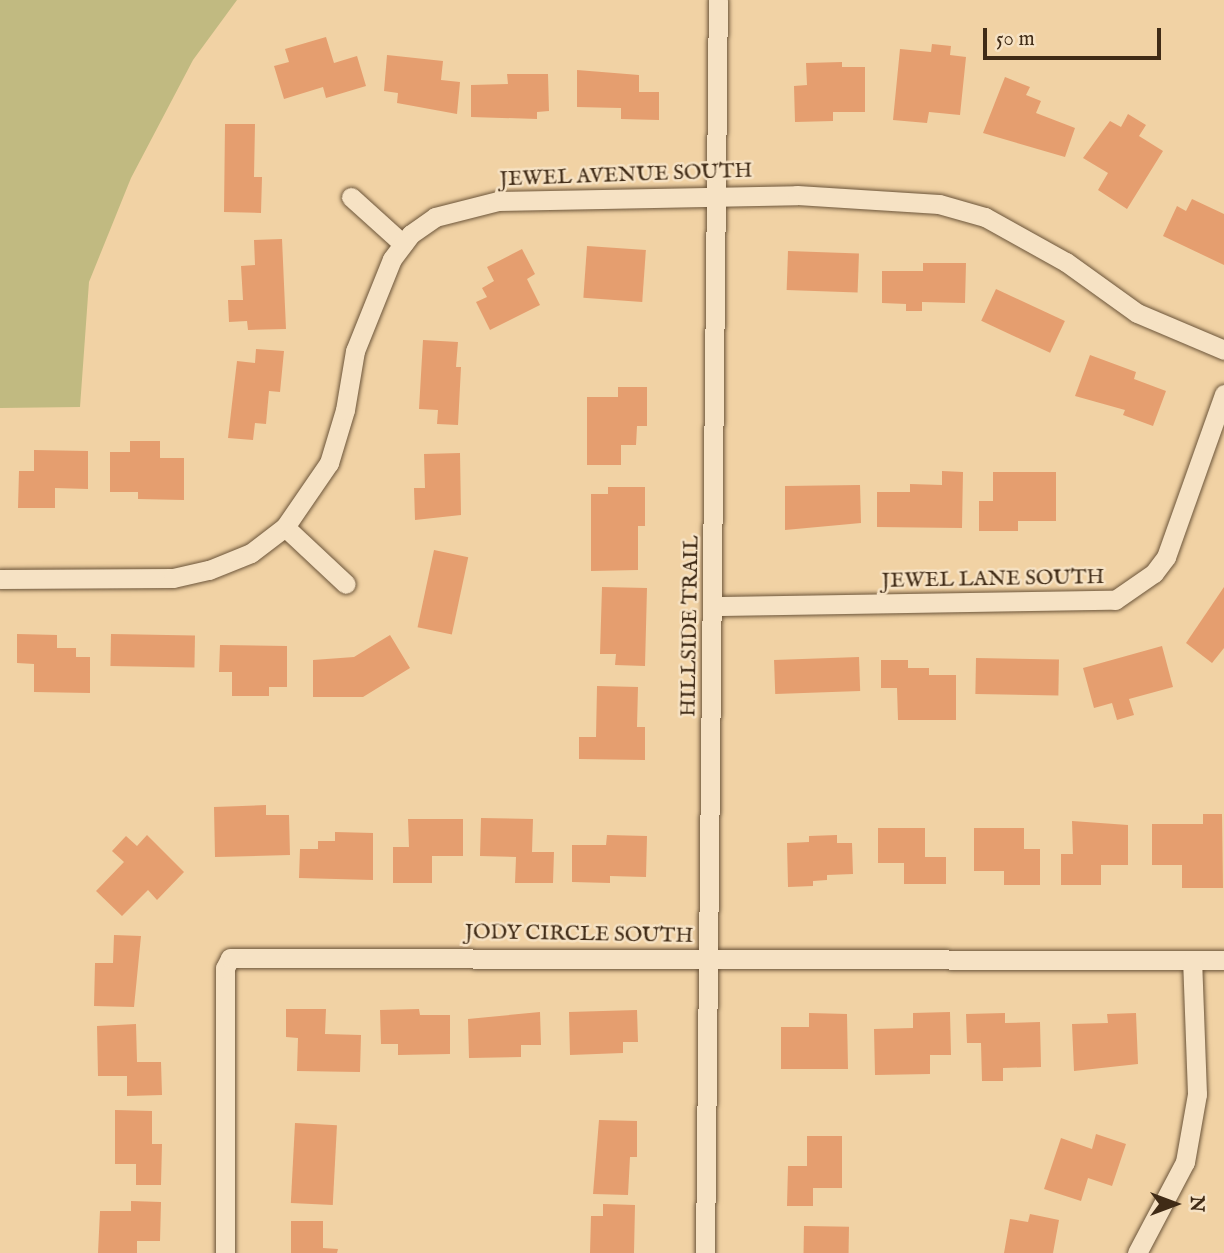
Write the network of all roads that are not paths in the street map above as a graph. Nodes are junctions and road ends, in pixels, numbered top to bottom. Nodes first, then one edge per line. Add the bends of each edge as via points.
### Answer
1 (718, 0) edge
2 (717, 195) junction
3 (351, 197) dead end
4 (403, 244) junction
5 (1224, 350) edge
6 (1224, 394) edge
7 (285, 527) junction
8 (0, 579) edge
9 (346, 584) dead end
10 (715, 606) junction
11 (707, 959) junction
12 (1192, 960) junction
13 (1224, 960) edge
14 (225, 1253) edge
15 (705, 1253) edge
16 (1137, 1253) edge

1 - 2 street, HILLSIDE TRAIL
2 - 4 street, JEWEL AVENUE SOUTH via 498,201 435,217
2 - 5 street, JEWEL AVENUE SOUTH via 939,204 985,217 1066,262 1137,313
2 - 10 street, HILLSIDE TRAIL
3 - 4 street
4 - 7 street, JEWEL AVENUE SOUTH via 373,298 355,351 345,410 329,463
6 - 10 street, JEWEL LANE SOUTH via 1166,557 1154,573 1115,600
7 - 8 street, JEWEL AVENUE SOUTH via 251,553 173,578
7 - 9 street
10 - 11 street, HILLSIDE TRAIL
11 - 12 street, JODY CIRCLE SOUTH
11 - 14 street, JODY CIRCLE SOUTH via 229,958 225,968
11 - 15 street, HILLSIDE TRAIL
12 - 13 street, JODY CIRCLE SOUTH
12 - 16 street via 1197,1094 1185,1162

